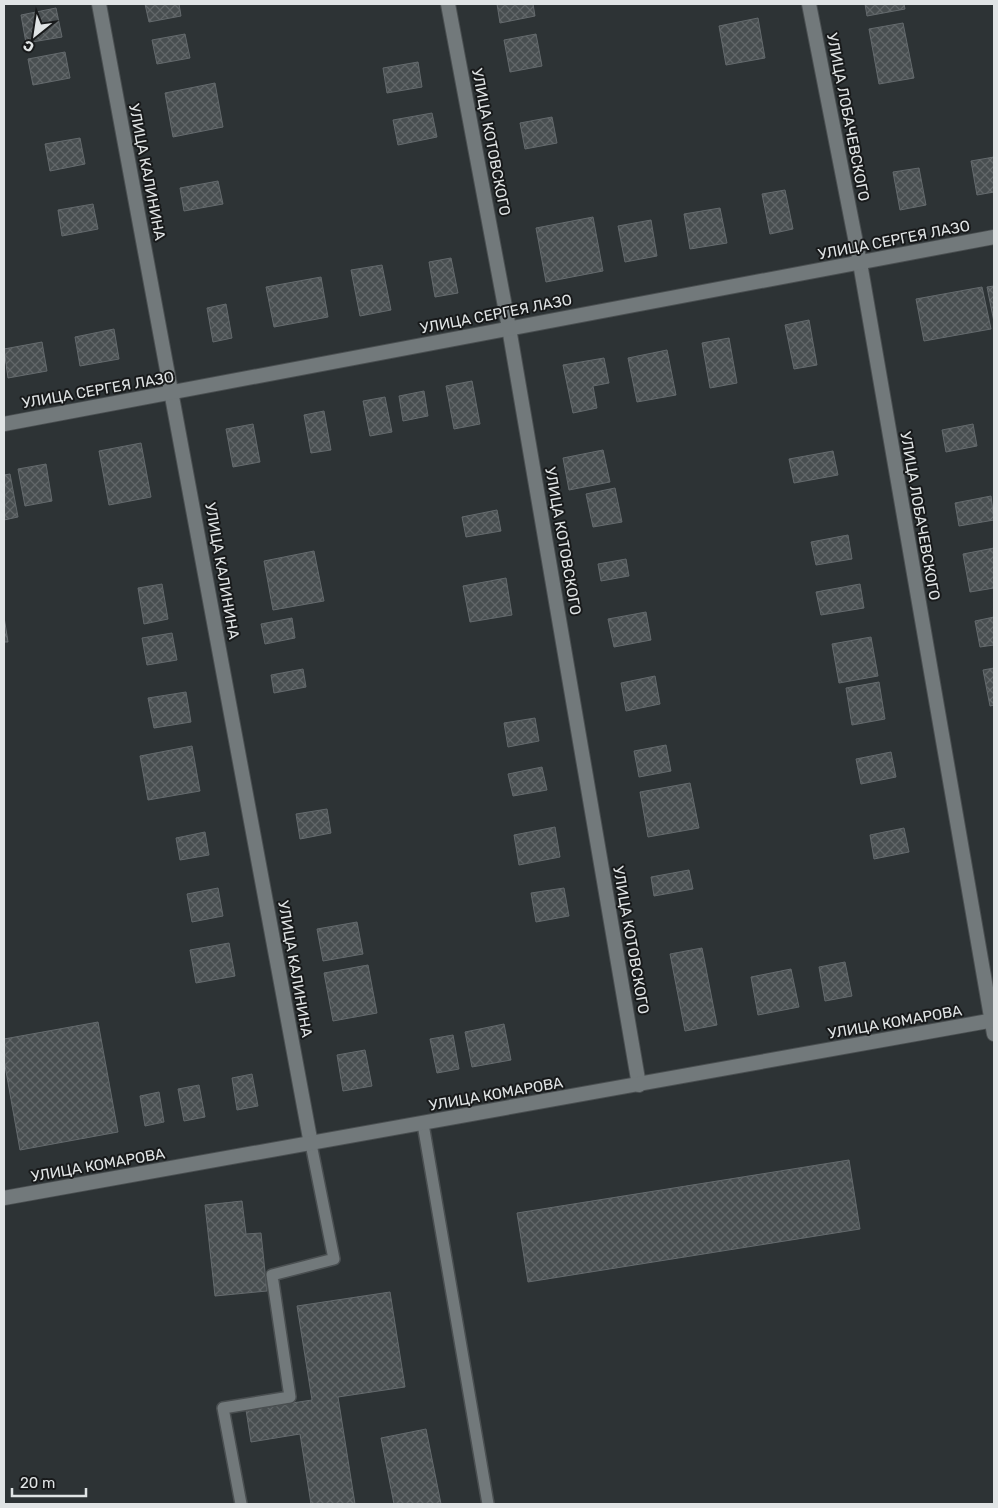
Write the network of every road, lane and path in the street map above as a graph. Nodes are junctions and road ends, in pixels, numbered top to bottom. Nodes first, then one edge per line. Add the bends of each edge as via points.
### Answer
1 (99, 4) edge
2 (448, 4) edge
3 (809, 4) edge
4 (994, 237) edge
5 (860, 263) junction
6 (510, 328) junction
7 (173, 393) junction
8 (4, 424) edge
9 (993, 1025) edge
10 (639, 1085) junction
11 (423, 1124) junction
12 (310, 1144) junction
13 (4, 1198) edge
14 (241, 1504) edge
15 (488, 1504) edge

1 - 7 street, УЛИЦА КАЛИНИНА
2 - 6 street, УЛИЦА КОТОВСКОГО
3 - 5 street, УЛИЦА ЛОБАЧЕВСКОГО
4 - 5 street, УЛИЦА СЕРГЕЯ ЛАЗО
5 - 6 street, УЛИЦА СЕРГЕЯ ЛАЗО
5 - 9 street, УЛИЦА ЛОБАЧЕВСКОГО
6 - 7 street, УЛИЦА СЕРГЕЯ ЛАЗО
6 - 10 street, УЛИЦА КОТОВСКОГО
7 - 8 street, УЛИЦА СЕРГЕЯ ЛАЗО
7 - 12 street, УЛИЦА КАЛИНИНА
9 - 10 street, УЛИЦА КОМАРОВА
10 - 11 street, УЛИЦА КОМАРОВА
11 - 12 street, УЛИЦА КОМАРОВА
11 - 15 lane
12 - 13 street, УЛИЦА КОМАРОВА
12 - 14 lane via 334,1259 272,1275 290,1397 223,1408

